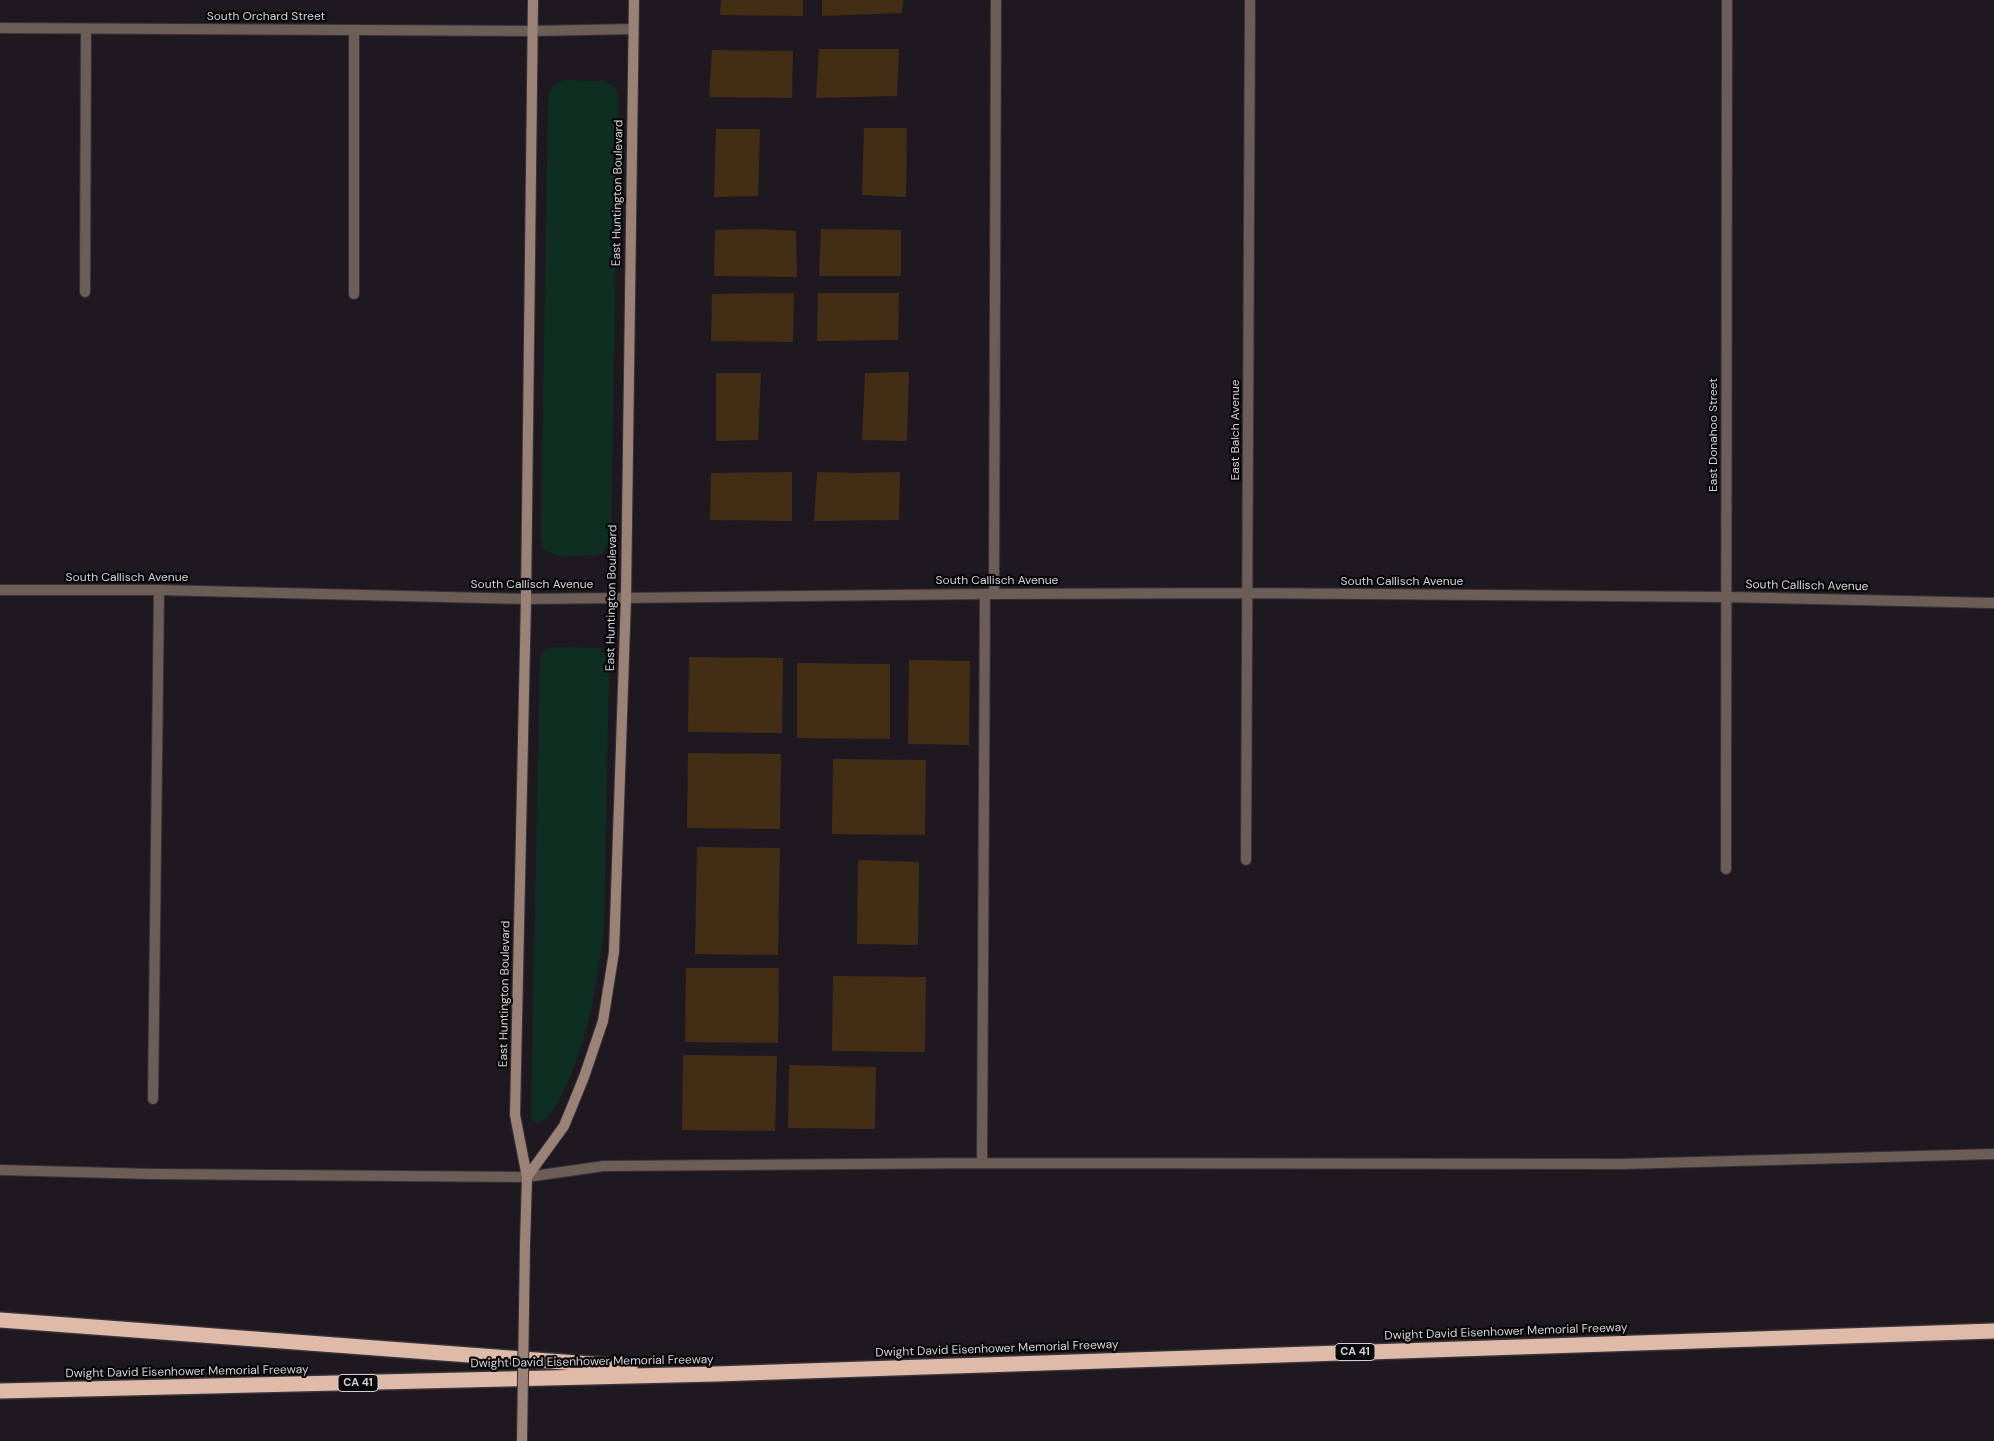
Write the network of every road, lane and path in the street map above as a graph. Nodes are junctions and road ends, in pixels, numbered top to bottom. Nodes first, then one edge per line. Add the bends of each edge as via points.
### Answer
1 (533, 0) edge
2 (634, 0) edge
3 (996, 0) edge
4 (1250, 0) edge
5 (1727, 0) edge
6 (0, 28) edge
7 (86, 29) junction
8 (354, 30) junction
9 (633, 30) junction
10 (532, 31) junction
11 (85, 292) dead end
12 (354, 294) dead end
13 (0, 590) edge
14 (159, 590) junction
15 (1247, 593) junction
16 (990, 594) junction
17 (1726, 597) junction
18 (526, 598) junction
19 (626, 598) junction
20 (1994, 603) edge
21 (1246, 860) dead end
22 (1726, 869) dead end
23 (153, 1099) dead end
24 (1994, 1154) edge
25 (982, 1163) junction
26 (0, 1170) edge
27 (528, 1177) junction
28 (0, 1320) edge
29 (1994, 1331) edge
30 (716, 1374) junction
31 (0, 1391) edge
32 (522, 1441) edge

1 - 10 street, East Huntington Boulevard
2 - 9 street, East Huntington Boulevard
3 - 16 street
4 - 15 street, East Balch Avenue
5 - 17 street, East Donahoo Street
6 - 7 street, South Orchard Street
7 - 8 street, South Orchard Street
7 - 11 street
8 - 10 street, South Orchard Street
8 - 12 street
9 - 10 street, South Orchard Street
9 - 19 street, East Huntington Boulevard
10 - 18 street, East Huntington Boulevard
13 - 14 street, South Callisch Avenue
14 - 18 street, South Callisch Avenue
14 - 23 street
15 - 16 street, South Callisch Avenue
15 - 17 street, South Callisch Avenue
15 - 21 street, East Balch Avenue
16 - 19 street, South Callisch Avenue
16 - 25 street
17 - 20 street, South Callisch Avenue
17 - 22 street, East Donahoo Street
18 - 19 street, South Callisch Avenue
18 - 27 street, East Huntington Boulevard via 515,1115
19 - 27 street, East Huntington Boulevard via 614,952 603,1021 564,1126
24 - 25 street via 1622,1164
25 - 27 street via 604,1166
26 - 27 street
27 - 32 street, East Huntington Boulevard, bridge
28 - 30 highway
29 - 30 highway, Dwight David Eisenhower Memorial Freeway / CA 41
30 - 31 highway, Dwight David Eisenhower Memorial Freeway / CA 41

